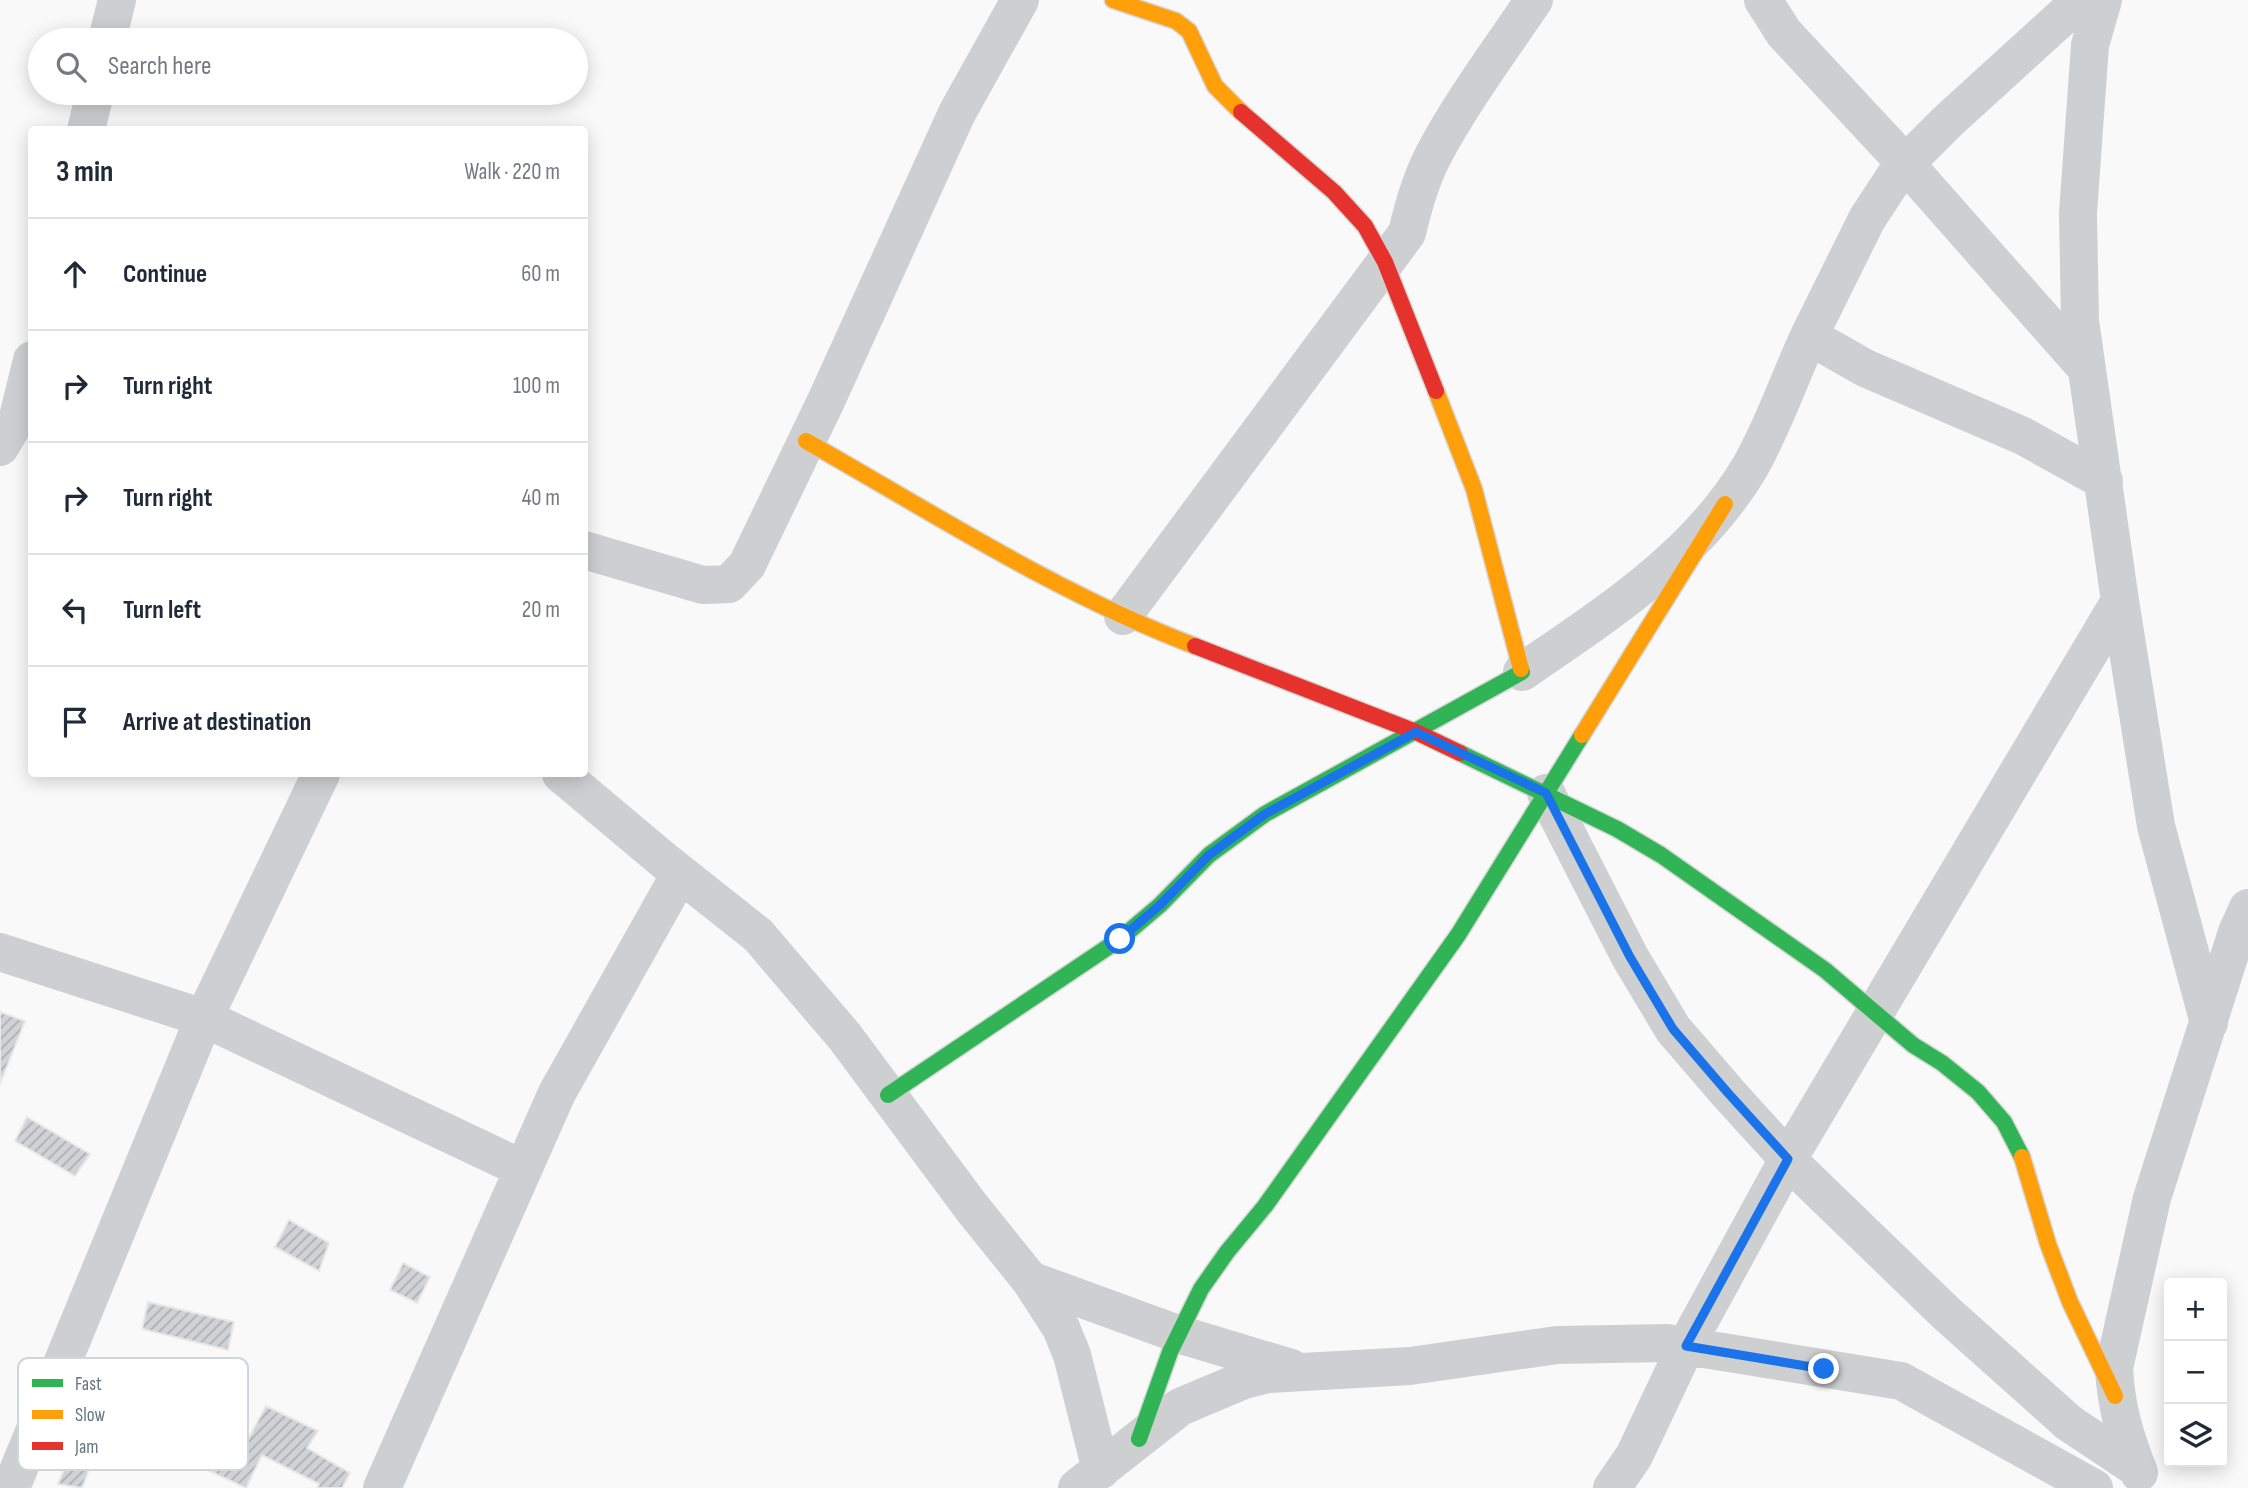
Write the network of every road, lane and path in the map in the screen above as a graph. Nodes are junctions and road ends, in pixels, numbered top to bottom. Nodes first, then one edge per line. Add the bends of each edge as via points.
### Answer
1 (117, 0) edge
2 (1020, 0) edge
3 (1113, 0) edge
4 (1534, 0) edge
5 (1762, 0) edge
6 (2081, 0) edge
7 (2102, 0) edge
8 (110, 28) edge
9 (92, 105) edge
10 (87, 126) edge
11 (1905, 163) junction
12 (1385, 262) junction
13 (1809, 336) junction
14 (2087, 369) junction
15 (28, 373) edge
16 (12, 425) edge
17 (806, 441) junction
18 (2104, 481) junction
19 (1725, 504) junction
20 (588, 551) edge
21 (2120, 601) junction
22 (1123, 617) junction
23 (1522, 672) junction
24 (1416, 732) junction
25 (320, 777) edge
26 (565, 777) edge
27 (1546, 793) junction
28 (680, 874) junction
29 (2248, 908) edge
30 (0, 953) edge
31 (1875, 1013) junction
32 (204, 1018) junction
33 (2209, 1023) junction
34 (888, 1095) junction
35 (1788, 1159) junction
36 (523, 1170) junction
37 (1030, 1280) junction
38 (1178, 1334) junction
39 (1686, 1346) junction
40 (64, 1358) edge
41 (1303, 1372) junction
42 (2115, 1396) junction
43 (1139, 1439) junction
44 (18, 1470) edge
45 (2142, 1478) edge
46 (1089, 1479) edge
47 (11, 1488) edge
48 (382, 1488) edge
49 (1612, 1488) edge
50 (2094, 1488) edge

1 - 8 street
2 - 17 street via 957,113
3 - 12 street via 1176,21 1189,31 1224,98 1334,192 1365,226
4 - 12 street via 1446,132 1413,208 1408,233
5 - 11 street via 1784,33
6 - 11 street
7 - 14 street via 2090,46 2078,213 2080,321
9 - 10 street
11 - 13 street via 1867,219
11 - 14 street
12 - 22 street
12 - 23 street via 1474,489
13 - 18 street via 1865,368 2023,436
13 - 19 street via 1750,467
14 - 18 street
15 - 16 street
17 - 20 street via 747,565 729,584 703,585
17 - 22 street
18 - 21 street
19 - 23 street via 1669,565
19 - 27 street
21 - 31 street
21 - 33 street via 2156,826
22 - 24 street
23 - 24 street
24 - 27 street
24 - 34 street via 1265,814 1209,855 1120,939
25 - 32 street
26 - 28 street
27 - 31 street via 1661,855 1825,970
27 - 35 street via 1630,957 1673,1029
27 - 38 street via 1458,935 1193,1301
28 - 34 street via 758,935
28 - 36 street via 557,1093
29 - 33 street
30 - 32 street
31 - 35 street
31 - 42 street via 1978,1092 2004,1122 2020,1149 2070,1302
32 - 36 street
32 - 40 street
33 - 42 street via 2152,1198 2114,1368
34 - 37 street
35 - 39 street
35 - 45 street via 1946,1313 2069,1423
36 - 48 street
37 - 38 street
37 - 46 street via 1061,1328 1072,1355
38 - 41 street
38 - 43 street
39 - 41 street via 1557,1345 1410,1366
39 - 49 street via 1634,1456
39 - 50 street via 1901,1381
41 - 43 street via 1268,1374 1211,1393 1180,1407
42 - 45 street
43 - 46 street
44 - 47 street

